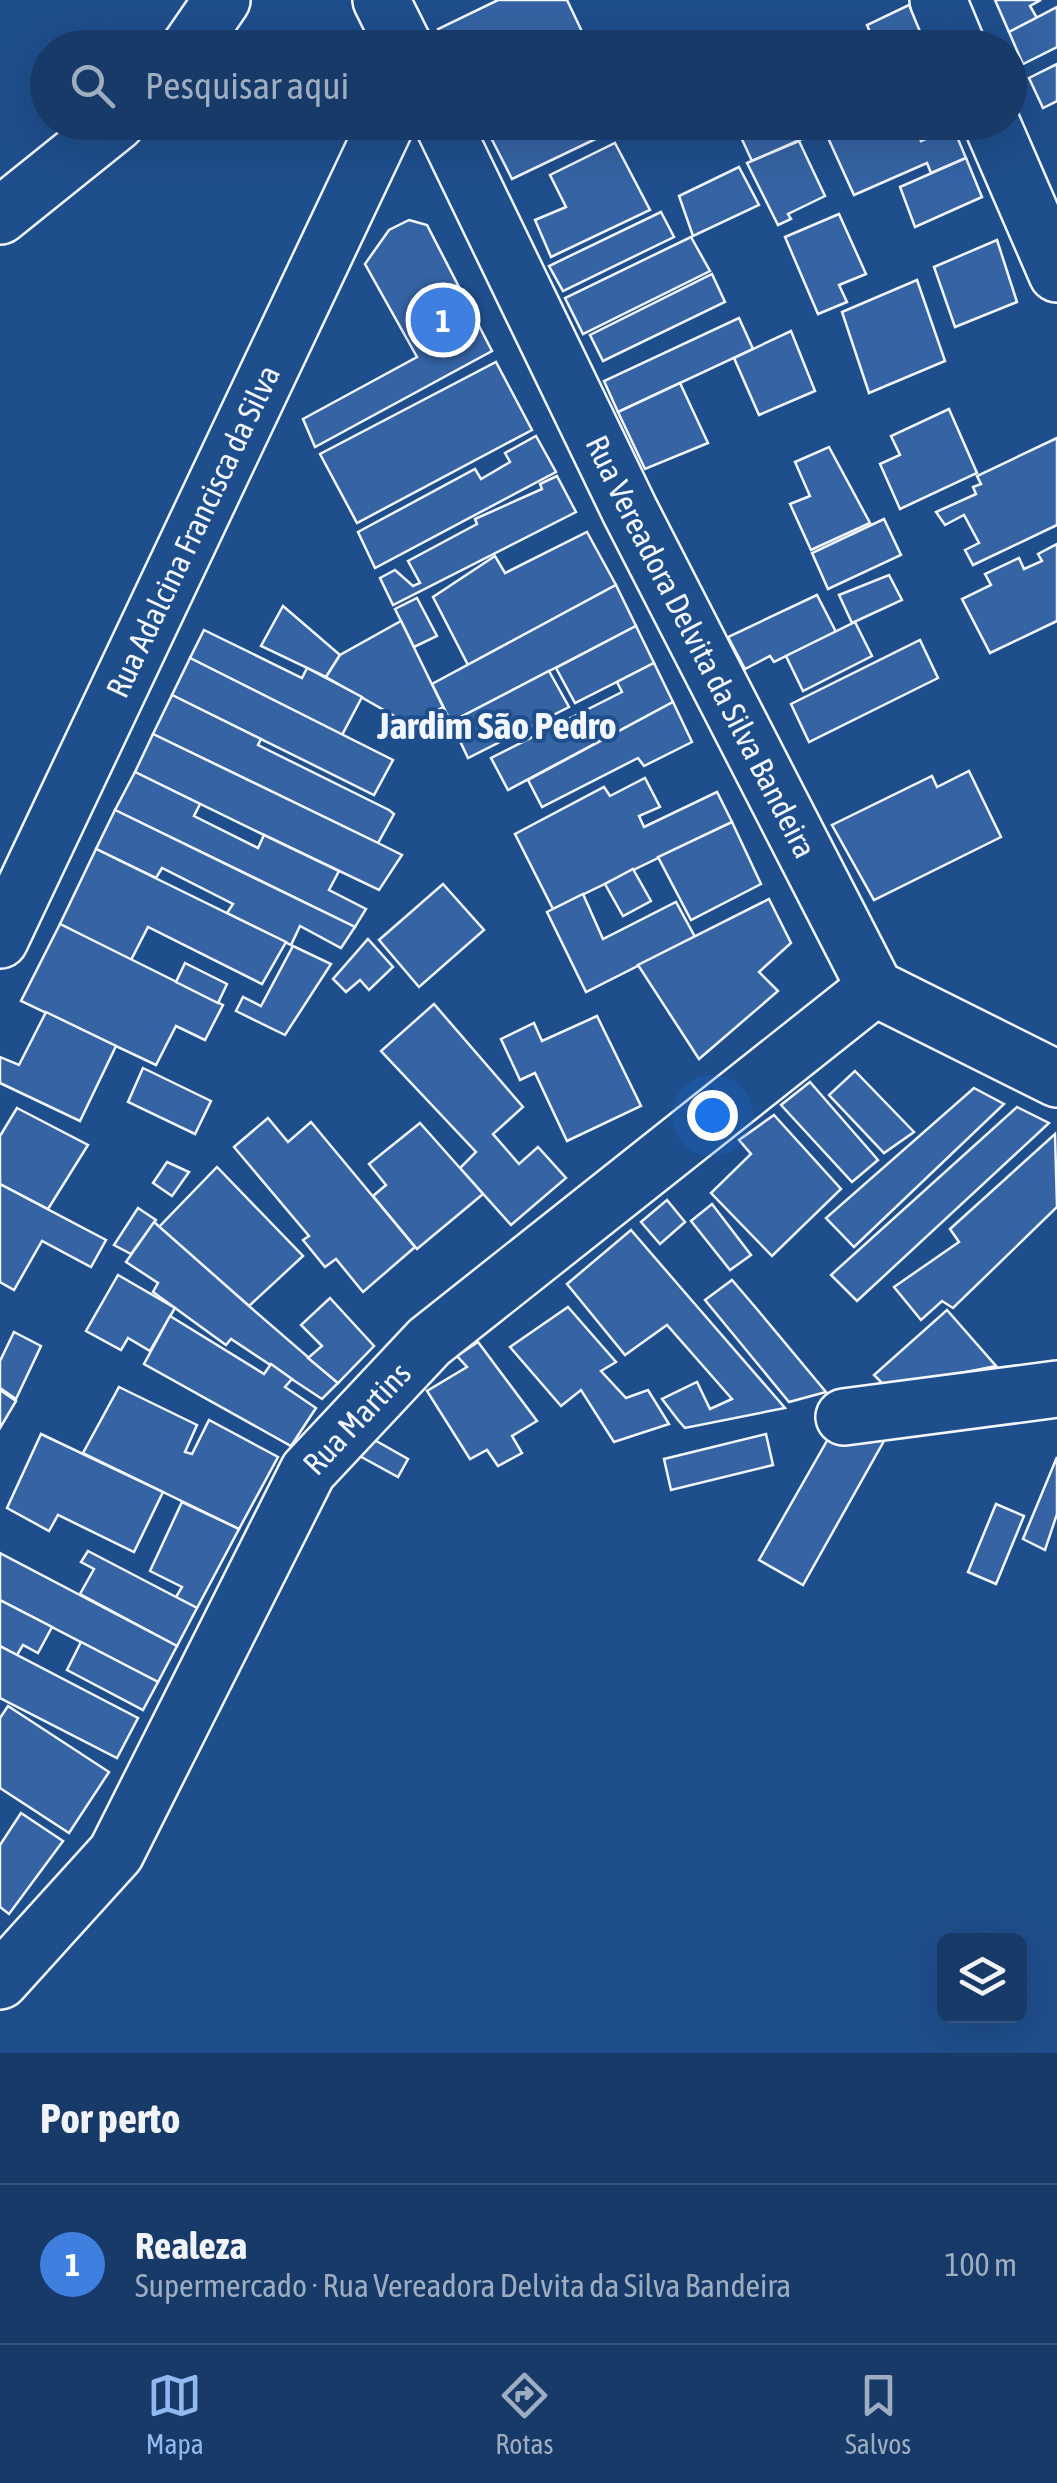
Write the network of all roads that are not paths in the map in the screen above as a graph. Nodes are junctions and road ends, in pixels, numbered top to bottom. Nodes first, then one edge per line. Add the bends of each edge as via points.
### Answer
1 (222, 0) edge
2 (381, 0) edge
3 (938, 0) edge
4 (201, 30) edge
5 (396, 30) edge
6 (950, 30) edge
7 (95, 140) edge
8 (378, 140) edge
9 (451, 140) edge
10 (999, 140) edge
11 (0, 216) edge
12 (1057, 274) edge
13 (0, 940) edge
14 (875, 988) junction
15 (1057, 1079) edge
16 (1057, 1390) edge
17 (844, 1416) dead end
18 (0, 1981) edge

1 - 4 street
2 - 5 street
3 - 6 street
7 - 11 street
8 - 13 street, Rua Adalcina Francisca da Silva
9 - 14 street, Rua Vereadora Delvita da Silva Bandeira via 630,511
10 - 12 street
14 - 15 street
14 - 18 street, Rua Martins via 429,1342 308,1472 116,1853
16 - 17 street

